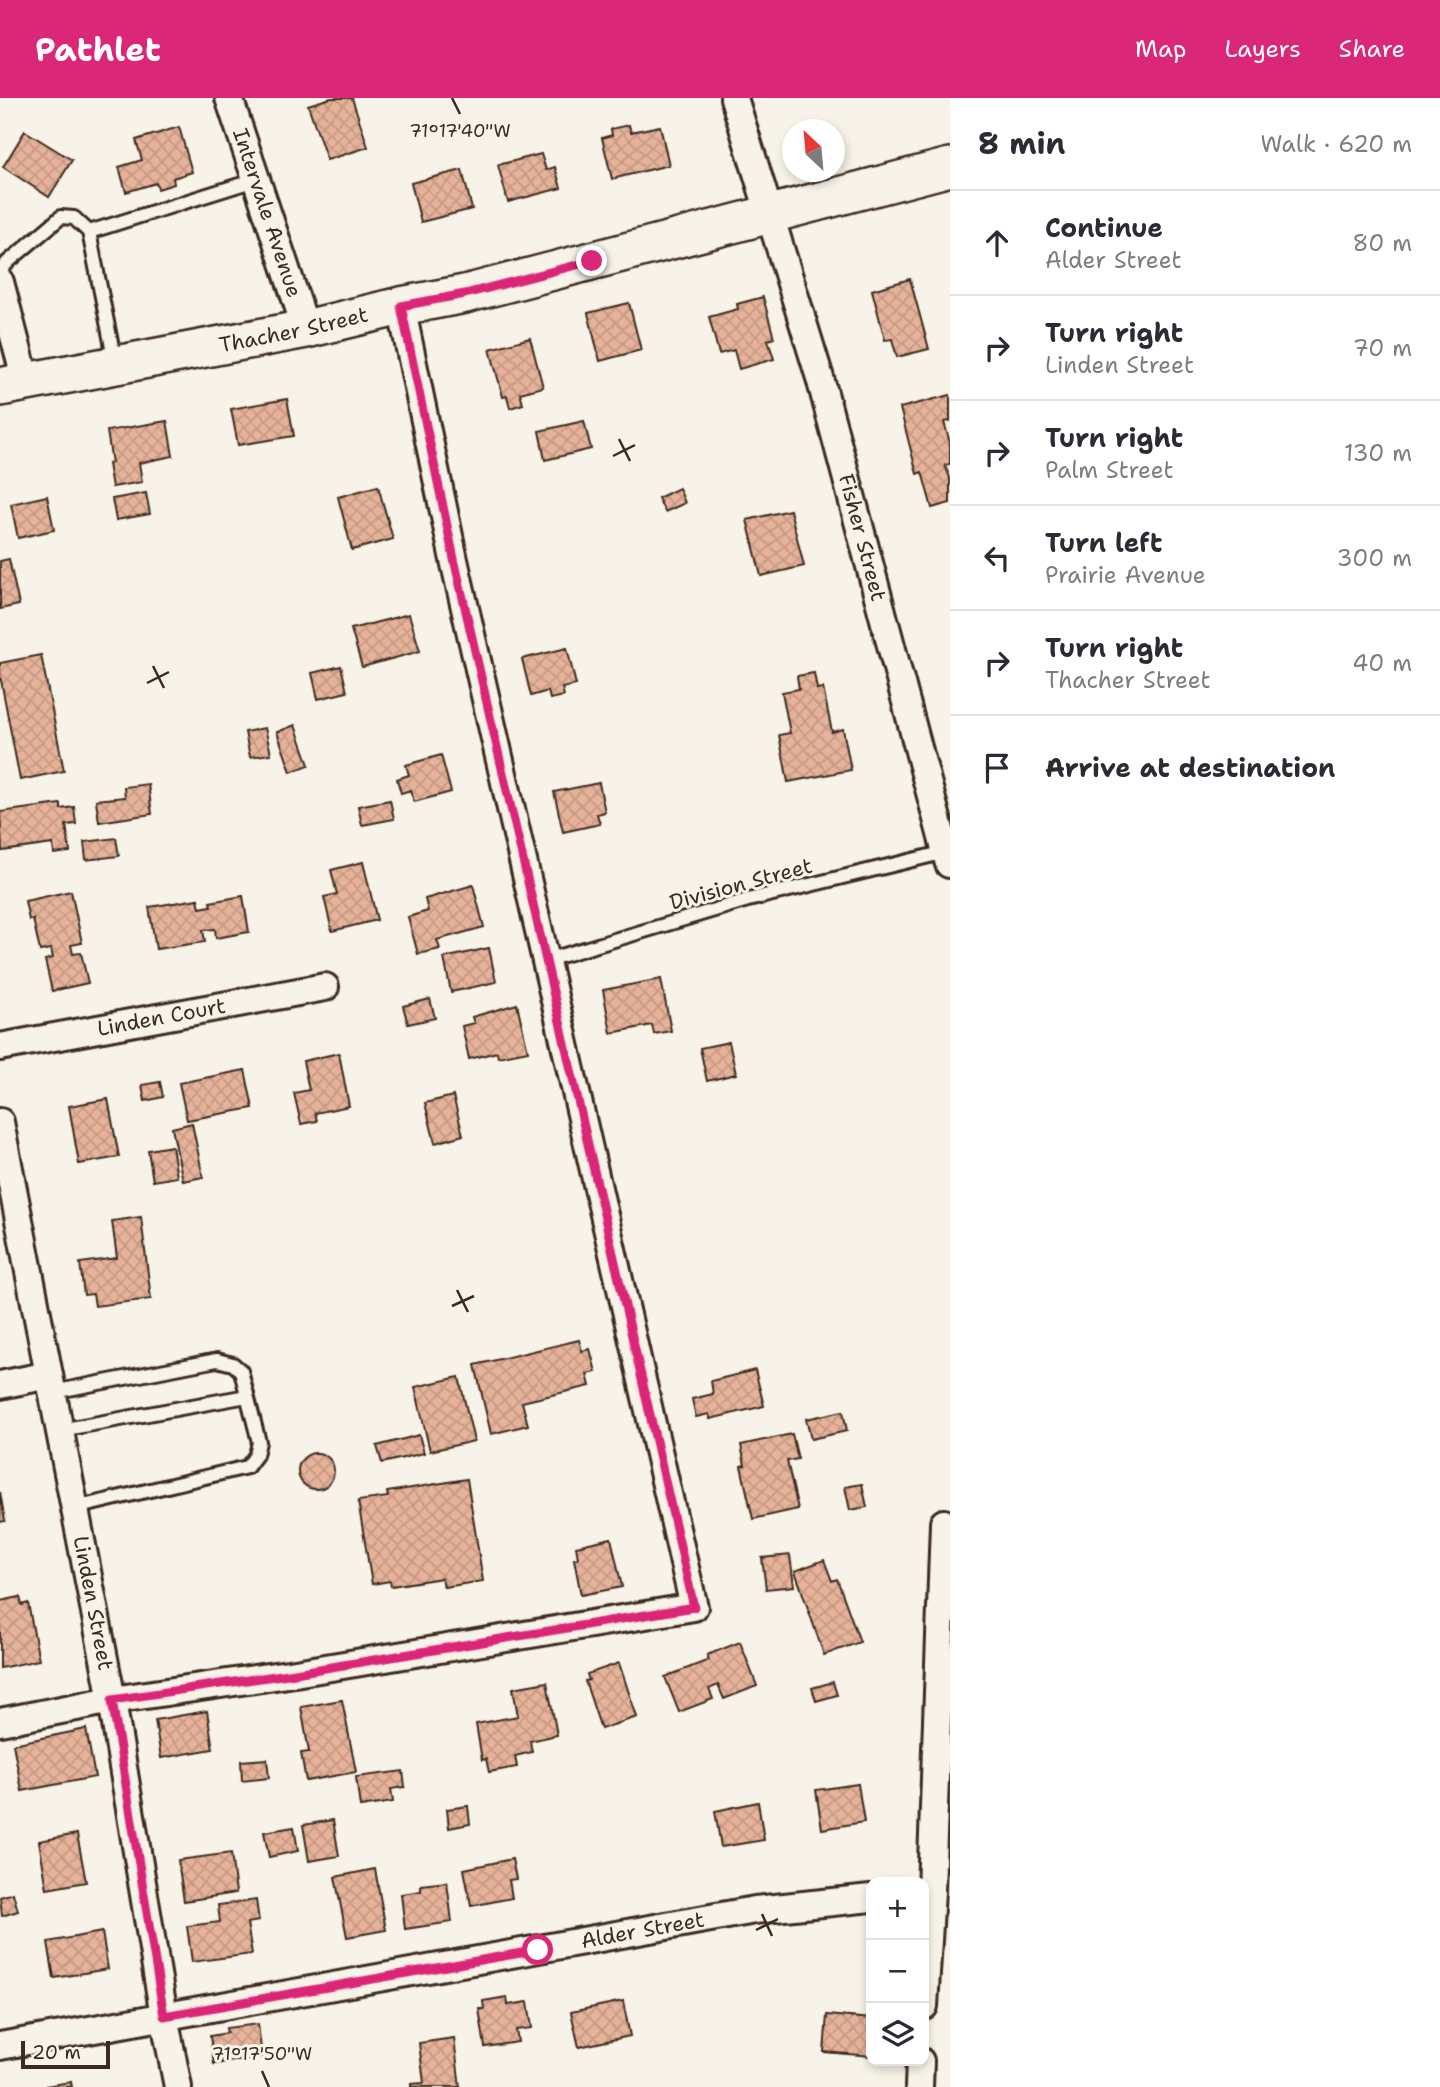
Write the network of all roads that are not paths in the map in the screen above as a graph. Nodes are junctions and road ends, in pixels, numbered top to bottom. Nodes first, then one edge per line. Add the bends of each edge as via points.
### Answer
1 (229, 98) edge
2 (734, 98) edge
3 (950, 167) edge
4 (255, 180) junction
5 (771, 215) junction
6 (89, 232) junction
7 (0, 271) edge
8 (0, 282) edge
9 (401, 306) junction
10 (306, 328) junction
11 (116, 365) junction
12 (13, 384) edge
13 (948, 858) edge
14 (547, 960) junction
15 (325, 987) dead end
16 (0, 1047) edge
17 (0, 1122) edge
18 (51, 1384) junction
19 (0, 1385) edge
20 (247, 1396) junction
21 (60, 1430) junction
22 (75, 1508) junction
23 (944, 1523) dead end
24 (112, 1700) junction
25 (0, 1723) edge
26 (935, 1891) edge
27 (866, 1899) edge
28 (924, 2003) edge
29 (164, 2016) junction
30 (0, 2046) edge
31 (920, 2066) edge
32 (178, 2087) edge
33 (919, 2087) edge

1 - 4 street, Intervale Avenue
2 - 5 street, Fisher Street
3 - 5 main road, Thacher Street
4 - 6 lane
4 - 10 street, Intervale Avenue
5 - 9 main road, Thacher Street via 465,294
5 - 13 street, Fisher Street via 824,391
6 - 7 lane via 74,218 61,217
6 - 11 lane
8 - 12 street
9 - 10 main road, Thacher Street
9 - 14 street
10 - 11 main road, Thacher Street
11 - 12 main road, Thacher Street
13 - 14 lane, Division Street via 748,900
14 - 24 street via 694,1607
15 - 16 street, Linden Court
17 - 18 street, Linden Street
18 - 19 street
18 - 20 lane via 218,1360 241,1371
18 - 21 street, Linden Street
20 - 21 lane
20 - 22 lane via 259,1442 247,1467
21 - 22 street, Linden Street
22 - 24 street, Linden Street
23 - 26 street
24 - 25 street
24 - 29 street, Linden Street
26 - 28 street
27 - 29 street, Alder Street via 755,1910
29 - 30 street, Alder Street
29 - 32 street, Linden Street
31 - 33 street

